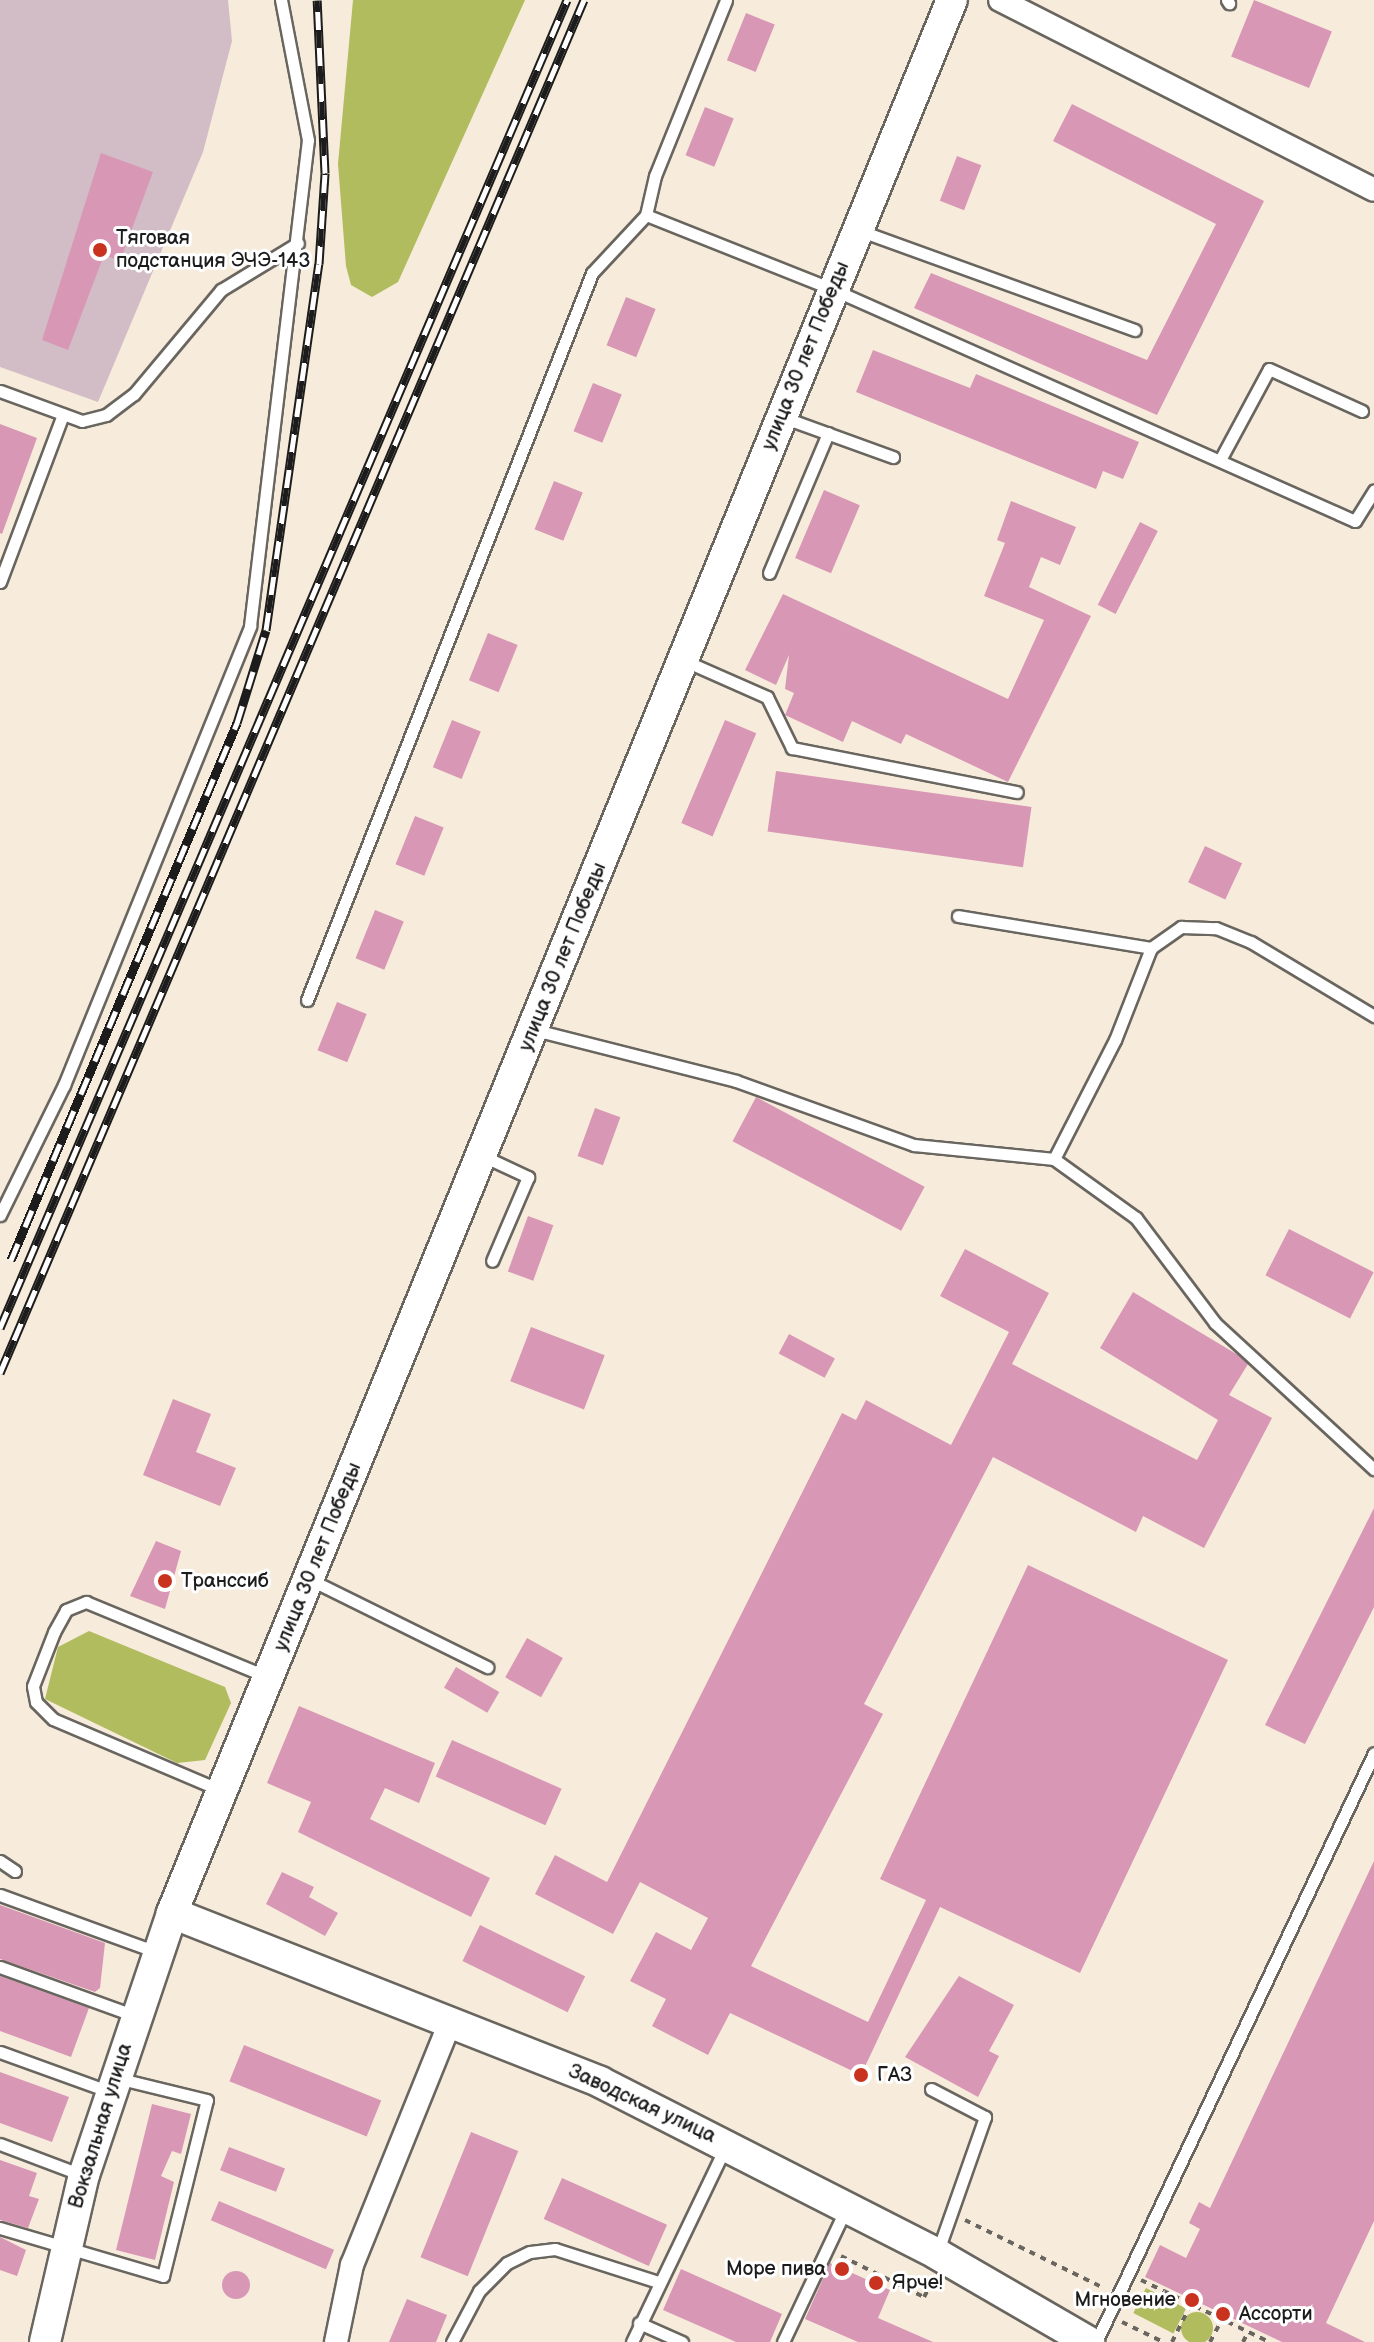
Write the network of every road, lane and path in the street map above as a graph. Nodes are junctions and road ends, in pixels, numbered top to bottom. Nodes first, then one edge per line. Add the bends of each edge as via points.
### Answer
1 (281, 0) edge
2 (726, 0) edge
3 (952, 0) edge
4 (1000, 0) edge
5 (1374, 190) edge
6 (646, 215) junction
7 (857, 230) junction
8 (298, 243) junction
9 (832, 289) junction
10 (1135, 330) dead end
11 (0, 391) edge
12 (1362, 411) dead end
13 (63, 414) junction
14 (781, 416) junction
15 (828, 433) junction
16 (893, 457) dead end
17 (1220, 460) junction
18 (1374, 491) edge
19 (769, 573) dead end
20 (0, 582) edge
21 (683, 659) junction
22 (1017, 792) dead end
23 (958, 916) dead end
24 (1151, 948) junction
25 (307, 1000) dead end
26 (1374, 1016) edge
27 (533, 1029) junction
28 (482, 1155) junction
29 (1054, 1159) junction
30 (0, 1215) edge
31 (492, 1261) dead end
32 (1374, 1469) edge
33 (309, 1579) junction
34 (487, 1667) dead end
35 (269, 1678) junction
36 (1374, 1753) edge
37 (221, 1791) junction
38 (0, 1861) edge
39 (15, 1871) dead end
40 (0, 1895) edge
41 (172, 1913) junction
42 (157, 1952) junction
43 (0, 1967) edge
44 (135, 2016) junction
45 (451, 2020) junction
46 (0, 2052) edge
47 (112, 2084) junction
48 (931, 2089) dead end
49 (0, 2144) edge
50 (727, 2144) junction
51 (84, 2175) junction
52 (847, 2207) junction
53 (0, 2228) edge
54 (828, 2250) junction
55 (64, 2251) junction
56 (941, 2256) junction
57 (655, 2281) junction
58 (1124, 2297) junction
59 (1191, 2304) junction
60 (1222, 2319) junction
61 (639, 2323) junction
62 (1248, 2332) junction
63 (45, 2342) edge
64 (336, 2342) edge
65 (452, 2342) edge
66 (632, 2342) edge
67 (682, 2342) edge
68 (783, 2342) edge
69 (1089, 2342) edge
70 (1096, 2342) edge
71 (1163, 2342) edge
72 (1172, 2342) edge
73 (1210, 2342) edge
74 (1243, 2342) edge
75 (1269, 2342) edge

1 - 8 lane via 307,127
2 - 6 lane via 655,176
3 - 7 main road, улица 30 лет Победы
4 - 5 street
6 - 9 lane
6 - 25 lane via 592,273
7 - 9 main road, улица 30 лет Победы
7 - 10 lane
8 - 13 lane via 221,290 134,394 106,415 82,421
8 - 30 lane via 250,626 64,1085
9 - 14 main road, улица 30 лет Победы
9 - 17 lane
11 - 13 lane
12 - 17 lane via 1269,369
13 - 20 lane
14 - 15 lane
14 - 21 main road, улица 30 лет Победы
15 - 16 lane
15 - 19 lane
17 - 18 lane via 1355,521
21 - 22 lane via 767,697 792,748
21 - 27 main road, улица 30 лет Победы
23 - 24 lane
24 - 26 lane via 1181,927 1216,928
24 - 29 lane via 1115,1040
27 - 28 main road, улица 30 лет Победы
27 - 29 lane via 736,1081 914,1145
28 - 31 lane via 528,1177
28 - 33 main road, улица 30 лет Победы
29 - 32 lane via 1136,1218 1215,1323
33 - 34 lane
33 - 35 main road, улица 30 лет Победы
35 - 37 main road, улица 30 лет Победы
35 - 37 lane via 86,1602 66,1610 54,1632 33,1686 36,1702 53,1719
36 - 58 lane
37 - 41 main road, улица 30 лет Победы
38 - 39 lane
40 - 42 lane
41 - 42 main road, Вокзальная улица
41 - 45 main road, Заводская улица
42 - 44 main road, Вокзальная улица
43 - 44 lane
44 - 47 main road, Вокзальная улица
45 - 50 main road, Заводская улица
45 - 64 street via 352,2265
46 - 47 lane
47 - 51 main road, Вокзальная улица
47 - 55 lane via 207,2100 163,2276
48 - 56 lane via 985,2117
49 - 51 lane
50 - 52 main road, Заводская улица
50 - 57 lane
51 - 55 main road, Вокзальная улица
52 - 54 lane
52 - 56 main road, Заводская улица
53 - 55 lane
54 - 56 path via 924,2297
54 - 68 lane
55 - 63 main road, Вокзальная улица
56 - 58 path via 965,2220
56 - 69 main road, Заводская улица
57 - 61 lane
57 - 65 lane via 555,2249 530,2252 507,2263 479,2291
58 - 59 path via 1138,2279
58 - 70 lane
58 - 71 path via 1119,2321
59 - 60 path
59 - 72 path
60 - 62 path
60 - 73 path
61 - 66 lane
61 - 67 lane
62 - 74 path
62 - 75 path

